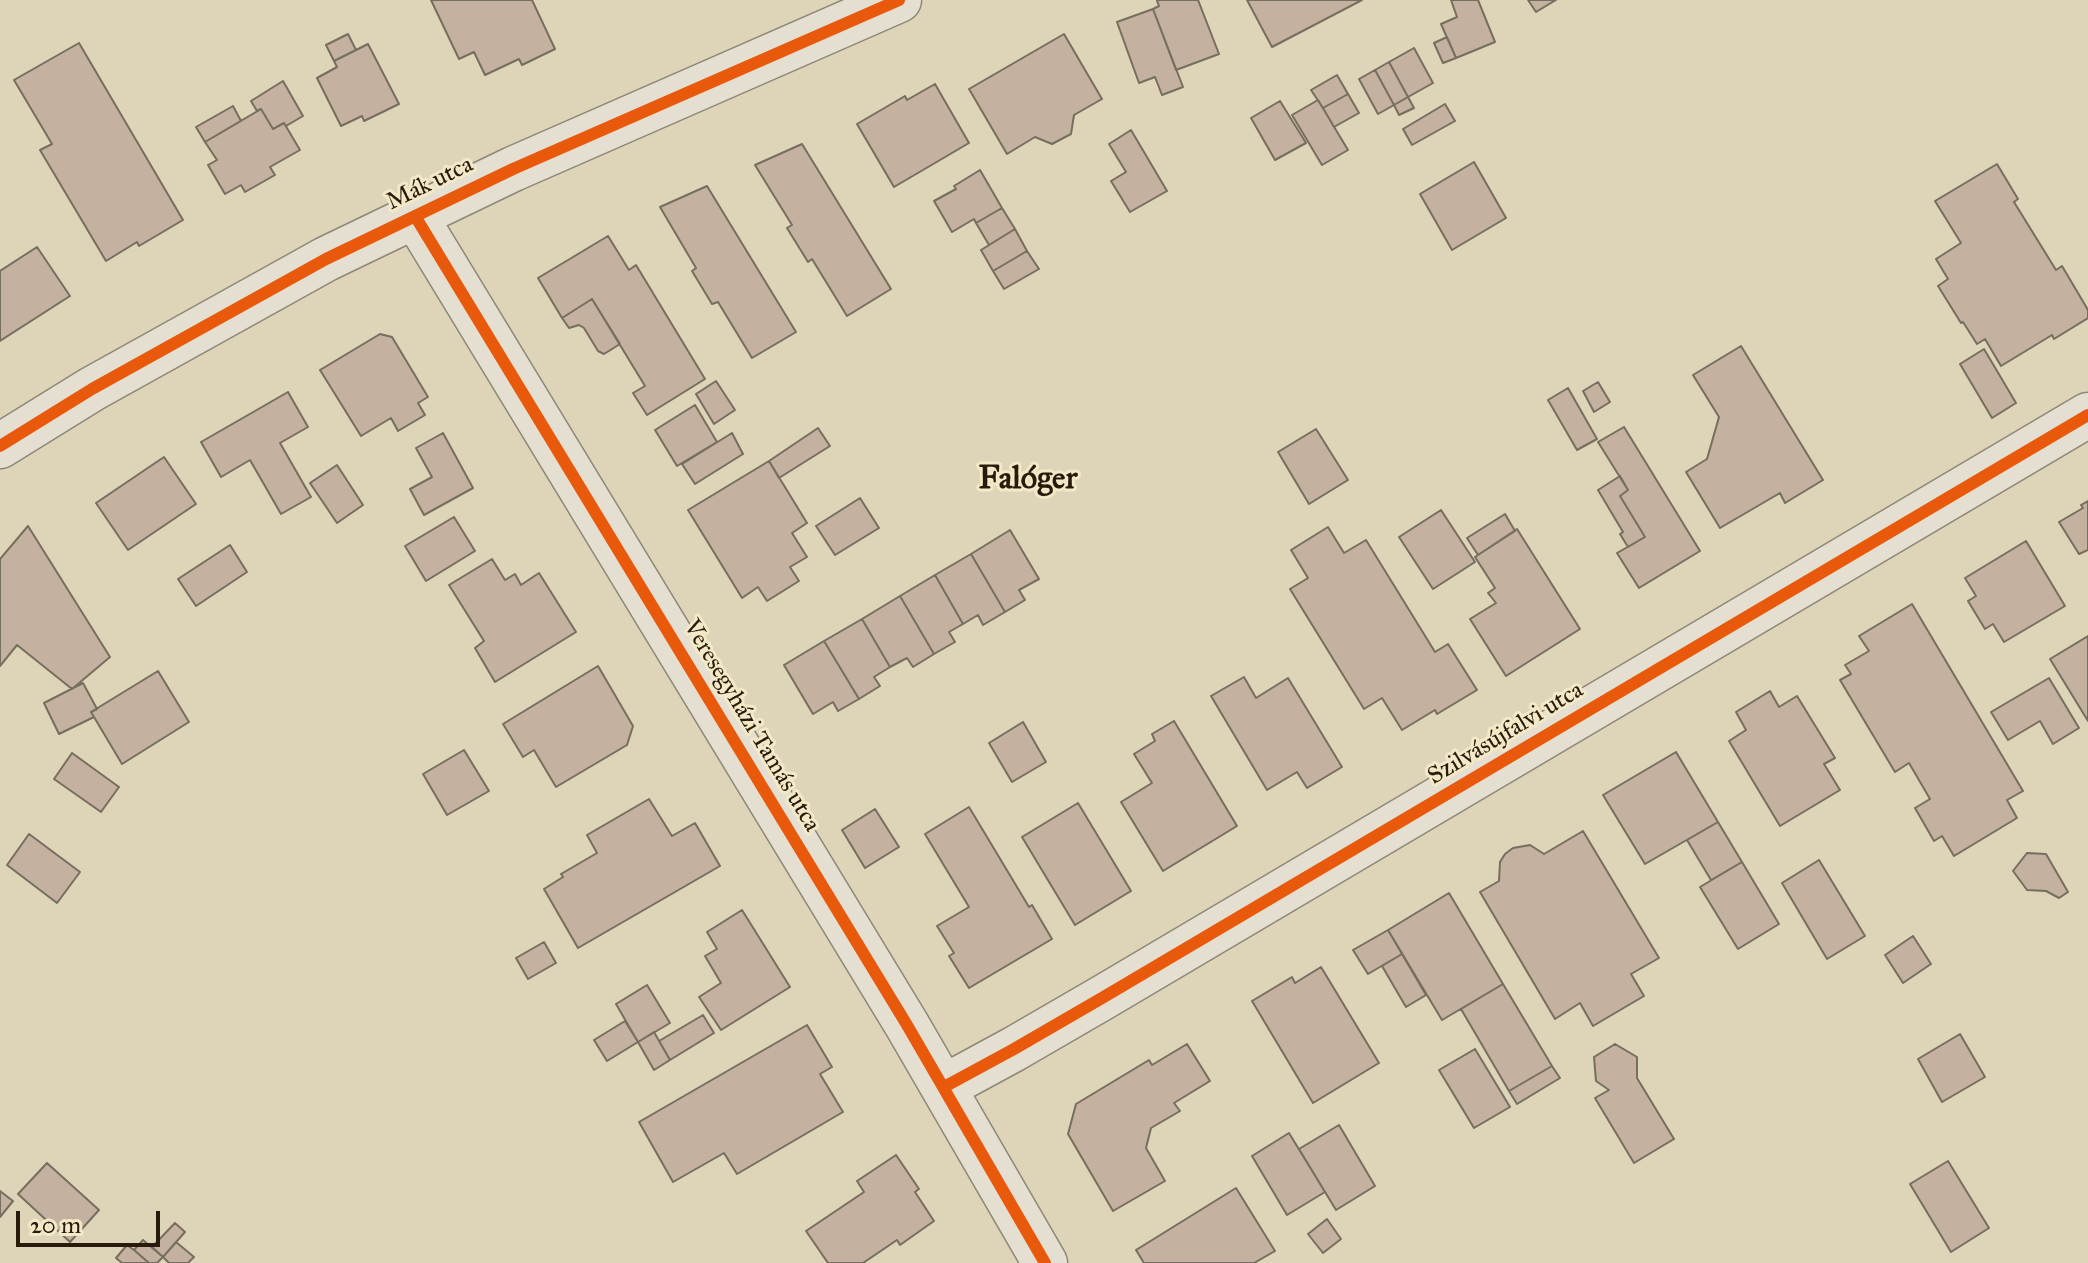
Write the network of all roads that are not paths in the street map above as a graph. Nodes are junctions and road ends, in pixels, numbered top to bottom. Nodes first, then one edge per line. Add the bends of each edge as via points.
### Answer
1 (899, 0) edge
2 (415, 216) junction
3 (2088, 415) edge
4 (0, 446) edge
5 (944, 1087) junction
6 (1045, 1263) edge

1 - 2 street, Mák utca
2 - 4 street, Mák utca via 241,305
2 - 5 street, Veresegyházi Tamás utca
3 - 5 street, Szilvásújfalvi utca
5 - 6 street, Veresegyházi Tamás utca

